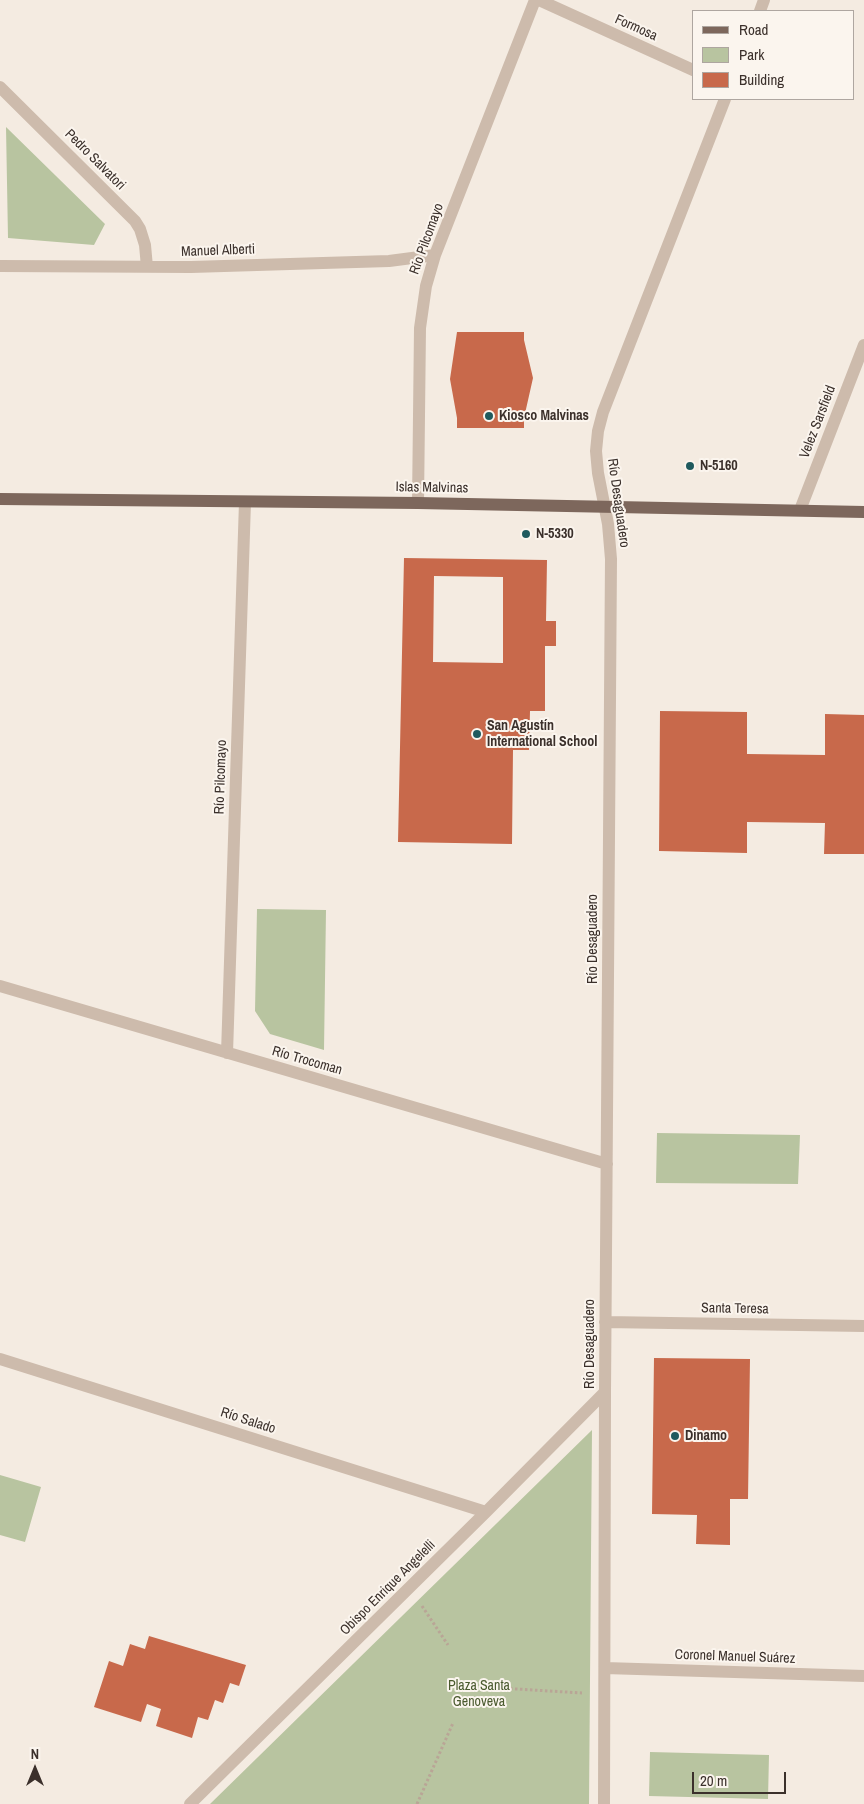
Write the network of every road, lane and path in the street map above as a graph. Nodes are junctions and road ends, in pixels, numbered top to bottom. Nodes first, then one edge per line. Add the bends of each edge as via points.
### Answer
1 (537, 0) edge
2 (692, 70) edge
3 (0, 87) edge
4 (726, 100) edge
5 (436, 255) junction
6 (0, 266) edge
7 (147, 267) junction
8 (864, 345) edge
9 (0, 499) edge
10 (245, 502) junction
11 (418, 503) junction
12 (604, 506) junction
13 (800, 510) junction
14 (864, 512) edge
15 (0, 986) edge
16 (227, 1053) junction
17 (607, 1164) junction
18 (605, 1322) junction
19 (864, 1326) edge
20 (0, 1359) edge
21 (605, 1392) junction
22 (486, 1512) junction
23 (414, 1612) dead end
24 (448, 1645) dead end
25 (604, 1668) junction
26 (864, 1676) edge
27 (500, 1688) dead end
28 (585, 1694) dead end
29 (453, 1723) dead end
30 (190, 1804) edge
31 (417, 1804) edge
32 (604, 1804) edge

1 - 2 street, Formosa
1 - 5 street, Río Pilcomayo
3 - 7 street, Pedro Salvatori via 135,221 145,245
4 - 12 street, Río Desaguadero via 603,412 596,451
5 - 7 street, Manuel Alberti via 388,261
5 - 11 street, Río Pilcomayo via 420,314
6 - 7 street, Manuel Alberti
8 - 13 street, Velez Sarsfield
9 - 10 main road, Islas Malvinas
10 - 11 main road, Islas Malvinas
10 - 16 street, Río Pilcomayo
11 - 12 main road, Islas Malvinas
12 - 13 main road, Islas Malvinas
12 - 17 street, Río Desaguadero via 611,559
13 - 14 main road, Islas Malvinas
15 - 16 street, Río Trocoman
16 - 17 street, Río Trocoman
17 - 18 street, Río Desaguadero
18 - 19 street, Santa Teresa
18 - 21 street, Río Desaguadero
20 - 22 street, Río Salado
21 - 22 street, Obispo Enrique Angelelli
21 - 25 street, Río Desaguadero
22 - 30 street, Obispo Enrique Angelelli
23 - 24 path via 421,1605
25 - 26 street, Coronel Manuel Suárez
25 - 32 street, Río Desaguadero
27 - 28 path
29 - 31 path

